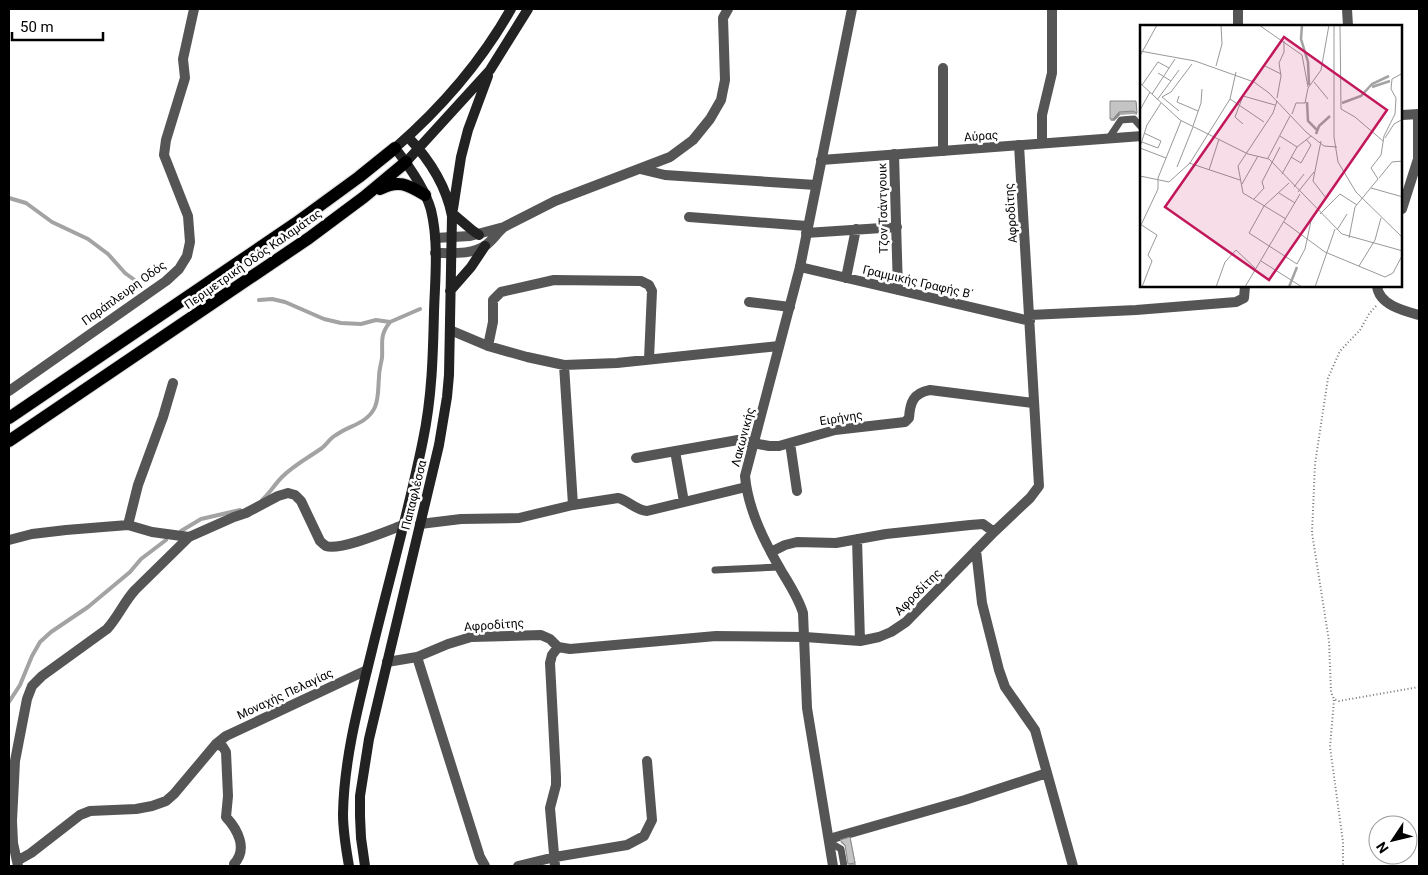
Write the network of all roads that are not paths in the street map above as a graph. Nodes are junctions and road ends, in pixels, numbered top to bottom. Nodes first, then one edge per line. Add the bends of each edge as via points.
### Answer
1 (194, 9) edge
2 (511, 9) edge
3 (528, 9) edge
4 (728, 9) edge
5 (852, 9) edge
6 (1052, 9) edge
7 (1238, 9) edge
8 (1347, 9) edge
9 (1238, 25) edge
10 (1348, 25) edge
11 (944, 68) dead end
12 (490, 70) junction
13 (1419, 114) edge
14 (1403, 115) edge
15 (1140, 126) edge
16 (1140, 136) edge
17 (408, 137) junction
18 (1109, 138) junction
19 (1042, 143) junction
20 (1019, 145) junction
21 (395, 148) junction
22 (419, 149) junction
23 (943, 151) junction
24 (894, 154) junction
25 (821, 160) junction
26 (406, 162) junction
27 (640, 169) junction
28 (816, 185) junction
29 (425, 195) junction
30 (364, 197) junction
31 (1403, 206) edge
32 (452, 214) junction
33 (689, 217) dead end
34 (504, 227) junction
35 (897, 227) junction
36 (856, 229) junction
37 (807, 230) junction
38 (479, 235) junction
39 (435, 238) junction
40 (451, 238) junction
41 (485, 246) junction
42 (435, 252) junction
43 (450, 253) junction
44 (800, 267) junction
45 (846, 278) junction
46 (1245, 288) edge
47 (1377, 288) edge
48 (898, 290) junction
49 (450, 291) junction
50 (749, 302) dead end
51 (790, 307) junction
52 (1419, 315) edge
53 (1030, 318) junction
54 (450, 330) junction
55 (488, 346) junction
56 (779, 346) junction
57 (649, 359) junction
58 (564, 365) junction
59 (173, 382) dead end
60 (9, 391) edge
61 (1033, 403) junction
62 (9, 418) edge
63 (9, 441) edge
64 (754, 443) junction
65 (790, 444) junction
66 (675, 451) junction
67 (636, 458) dead end
68 (746, 486) junction
69 (797, 491) dead end
70 (684, 502) junction
71 (573, 504) junction
72 (420, 524) junction
73 (128, 525) junction
74 (403, 525) junction
75 (994, 532) junction
76 (189, 537) junction
77 (857, 539) junction
78 (9, 540) edge
79 (976, 550) junction
80 (771, 552) junction
81 (779, 567) junction
82 (715, 570) dead end
83 (804, 637) junction
84 (860, 641) junction
85 (558, 647) junction
86 (417, 657) junction
87 (387, 662) junction
88 (367, 670) junction
89 (216, 744) junction
90 (647, 762) dead end
91 (1047, 773) junction
92 (829, 841) junction
93 (555, 862) edge
94 (17, 864) edge
95 (234, 864) dead end
96 (349, 866) edge
97 (365, 866) edge
98 (484, 866) edge
99 (518, 866) edge
100 (832, 866) edge
101 (844, 866) edge
102 (1073, 866) edge

1 - 60 street, Παράπλευρη Οδός via 183,59 185,78 164,155 188,216 190,242 187,256 166,281
2 - 17 main road via 440,106
3 - 12 main road
4 - 27 street via 723,18 726,59 721,100 693,140 670,157
5 - 25 street, Λακωνικής
6 - 19 street via 1052,73 1042,115
7 - 9 street
8 - 10 street
11 - 23 street
12 - 22 main road, Περιμετρική Οδός Καλαμάτας
12 - 32 main road via 460,157
13 - 14 street
13 - 31 street via 1418,159
15 - 18 lane via 1134,119 1121,120
16 - 18 street, Αύρας
17 - 21 main road
17 - 22 main road, Παπαφλέσσα
18 - 19 street, Αύρας
19 - 20 street, Αύρας
20 - 23 street, Αύρας
20 - 53 street, Αφροδίτης
21 - 26 main road, Παπαφλέσσα
21 - 62 main road, Περιμετρική Οδός Καλαμάτας via 296,223
22 - 26 main road, Περιμετρική Οδός Καλαμάτας
22 - 32 main road, Παπαφλέσσα via 443,187
23 - 24 street, Αύρας
24 - 25 street, Αύρας
24 - 35 street, Τζον Τσάντγουικ
25 - 28 street, Λακωνικής
26 - 29 main road, Παπαφλέσσα
26 - 30 main road, Περιμετρική Οδός Καλαμάτας
27 - 28 street via 665,175
27 - 34 street via 555,201
28 - 37 street, Λακωνικής
29 - 30 main road via 396,183
29 - 39 main road, Παπαφλέσσα
30 - 63 main road, Περιμετρική Οδός Καλαμάτας via 302,243
32 - 38 main road
32 - 40 main road, Παπαφλέσσα
33 - 37 street
34 - 38 street
34 - 41 street
35 - 36 street
35 - 48 street, Τζον Τσάντγουικ
36 - 37 street
36 - 45 street
37 - 44 street, Λακωνικής
38 - 40 street
39 - 40 street
39 - 42 main road, Παπαφλέσσα
40 - 43 main road, Παπαφλέσσα
41 - 43 street
41 - 49 main road
42 - 43 street
42 - 74 main road, Παπαφλέσσα via 431,394
43 - 49 main road, Παπαφλέσσα
44 - 45 street, Γραμμικής Γραφής Β΄
44 - 51 street, Λακωνικής
45 - 48 street, Γραμμικής Γραφής Β΄
46 - 53 street, Γραμμικής Γραφής Β΄ via 1244,298 1236,302
47 - 52 street via 1382,298 1402,311
48 - 53 street, Γραμμικής Γραφής Β΄
49 - 54 main road, Παπαφλέσσα
50 - 51 street
51 - 56 street, Λακωνικής
53 - 61 street, Αφροδίτης
54 - 55 street
54 - 72 main road, Παπαφλέσσα via 446,404
55 - 57 street via 493,300 501,292 554,280 641,281 649,285 652,292
55 - 58 street
56 - 57 street
56 - 64 street, Λακωνικής
57 - 58 street
58 - 71 street
59 - 73 street
61 - 65 street, Ειρήνης via 927,391 912,401 907,422 820,433
61 - 75 street, Αφροδίτης via 1039,486
64 - 65 street, Ειρήνης
64 - 66 street, Ειρήνης via 735,440
64 - 68 street, Λακωνικής via 746,472
65 - 69 street
66 - 67 street, Ειρήνης
66 - 70 street
68 - 70 street
68 - 80 street, Λακωνικής
70 - 71 street via 646,511 620,498
71 - 72 street via 519,518 461,519
72 - 87 main road, Παπαφλέσσα
73 - 76 street
73 - 78 street via 57,531
74 - 76 street via 346,545 325,545 320,541 302,501 288,493
74 - 88 main road, Παπαφλέσσα
75 - 77 street via 983,524 977,524
75 - 79 street, Αφροδίτης
76 - 94 street via 127,599 108,629 32,686 26,699 15,761 12,821
77 - 80 street via 836,543 797,542
77 - 84 street
79 - 84 street, Αφροδίτης via 906,622 886,635
79 - 91 street via 982,603 999,670 1005,687 1034,730
80 - 81 street, Λακωνικής
81 - 82 lane
81 - 83 street, Λακωνικής via 802,608
83 - 84 street, Αφροδίτης
83 - 85 street, Αφροδίτης via 716,636 570,649
83 - 92 street, Λακωνικής via 807,708
85 - 86 street, Αφροδίτης via 541,635 471,637
85 - 93 street via 550,663 556,777 550,808
86 - 87 street, Αφροδίτης
86 - 98 street
87 - 97 main road, Παπαφλέσσα via 369,738 360,796
88 - 89 street, Μοναχής Πελαγίας via 235,731
88 - 96 main road, Παπαφλέσσα via 352,737 345,792 343,815
89 - 94 street, Μοναχής Πελαγίας via 166,800 136,809 90,811 80,815
89 - 95 street via 224,747 226,752 226,817 233,823 241,840 239,858
90 - 93 street via 652,820 644,836 627,844
91 - 92 street
91 - 102 street
92 - 100 street, Λακωνικής
92 - 101 lane via 841,849
93 - 99 street

